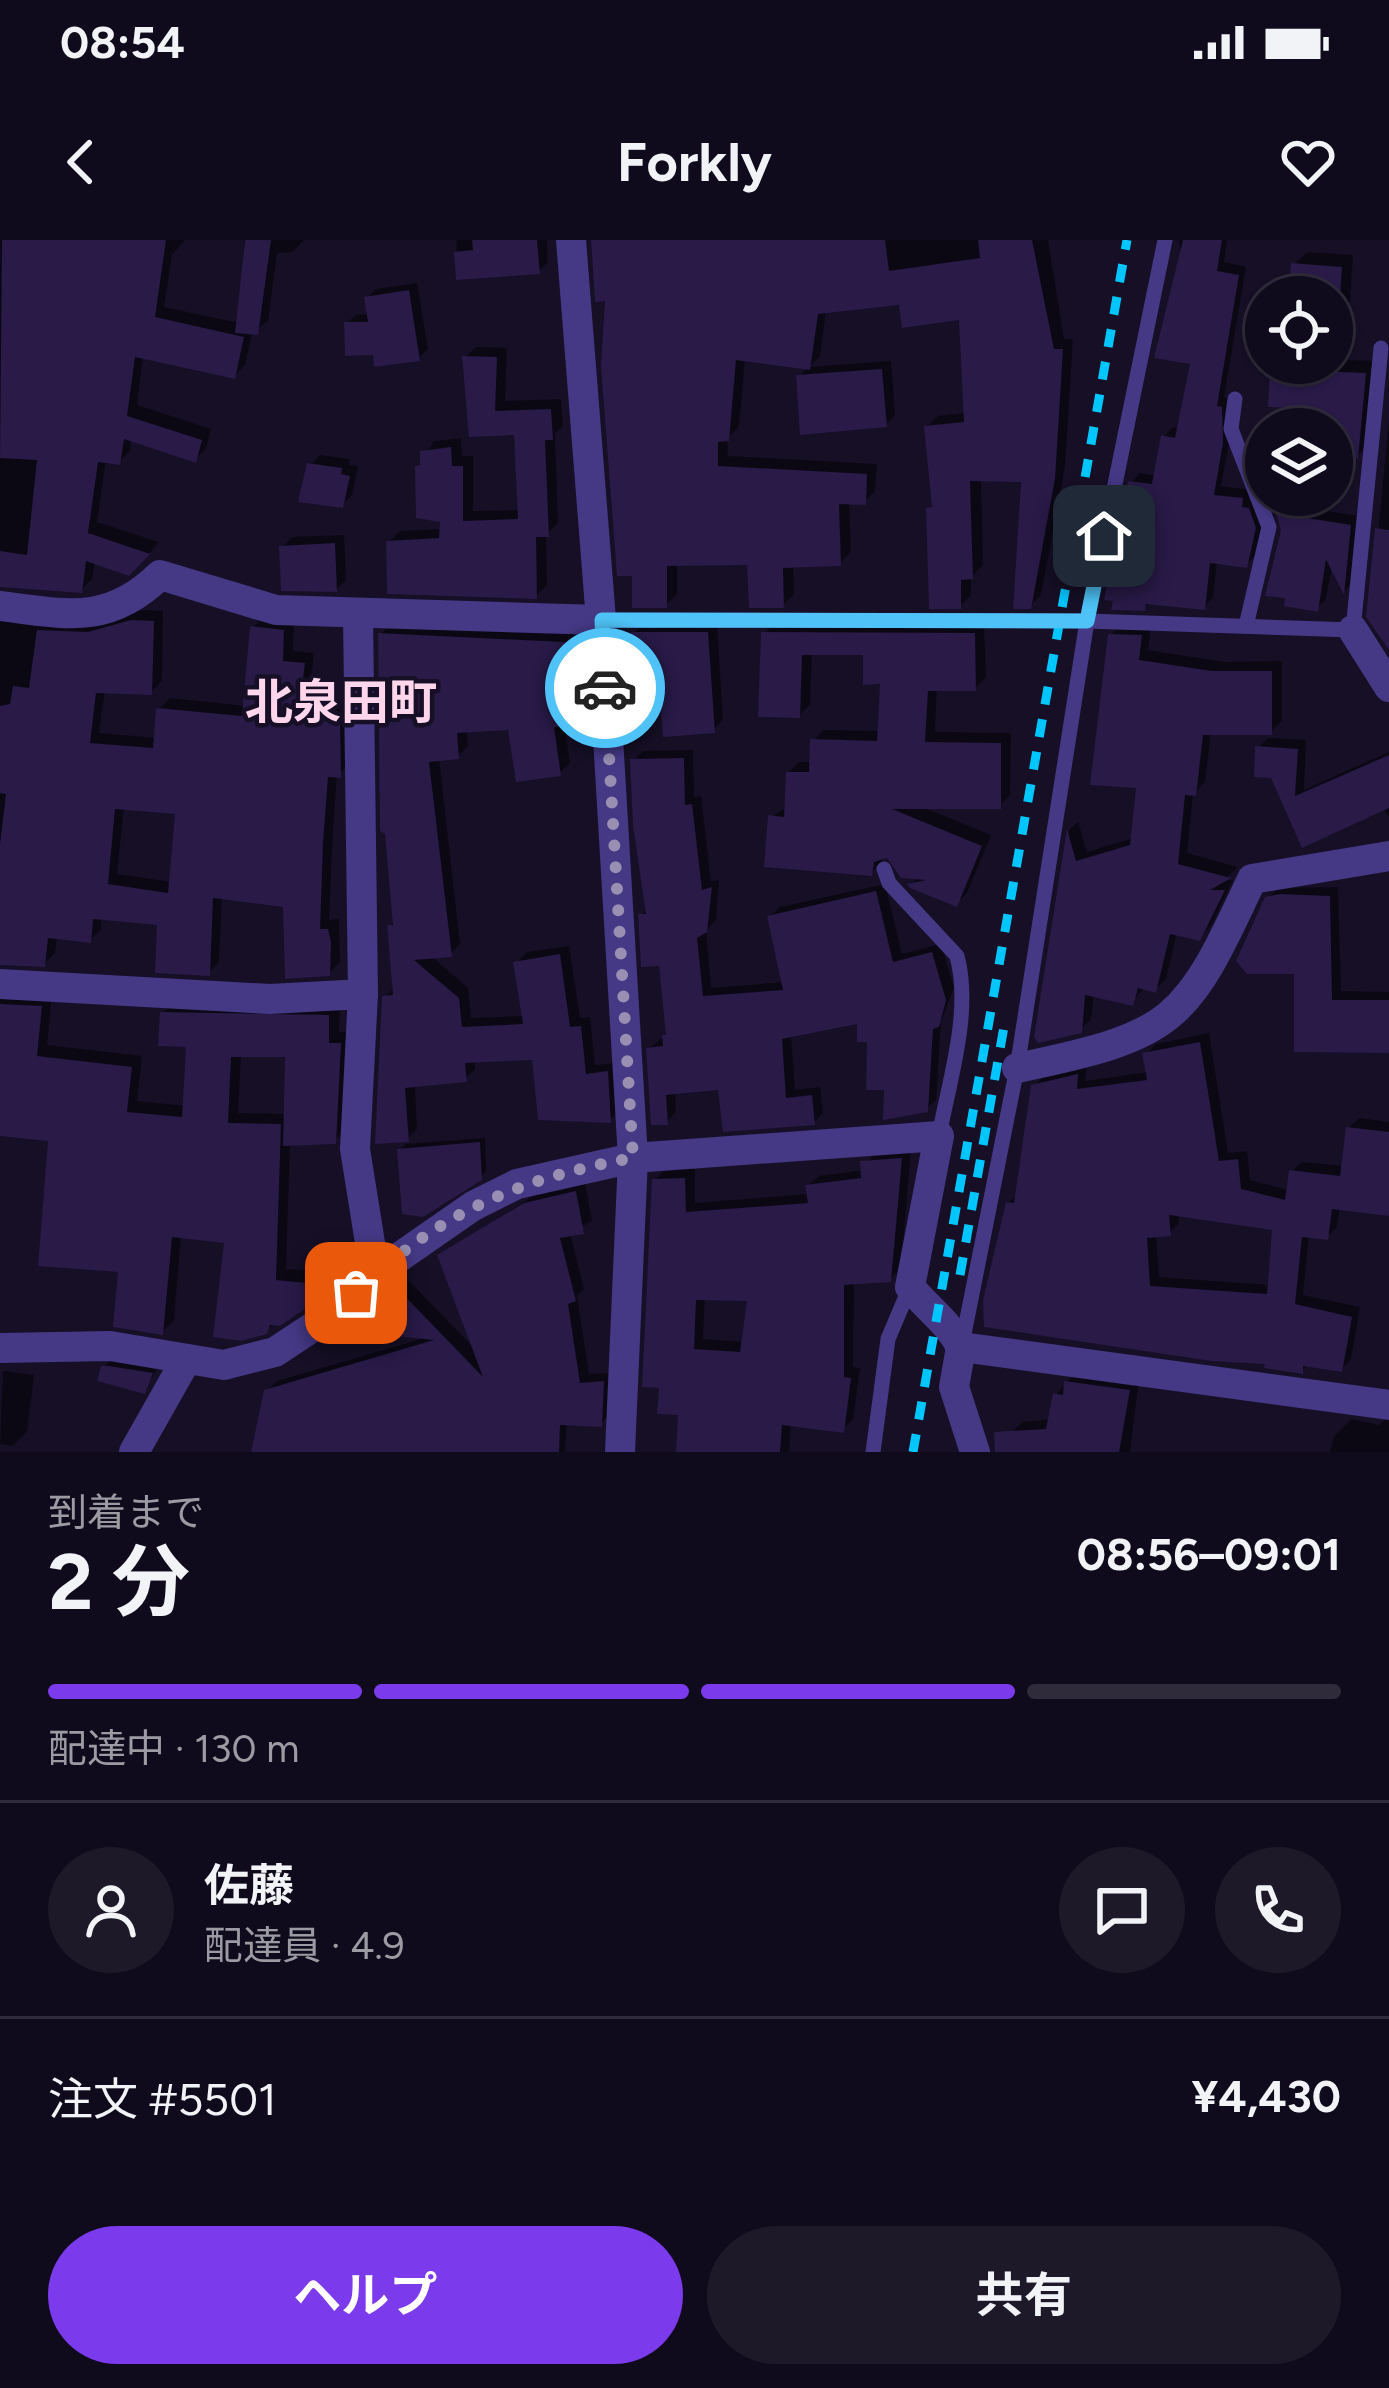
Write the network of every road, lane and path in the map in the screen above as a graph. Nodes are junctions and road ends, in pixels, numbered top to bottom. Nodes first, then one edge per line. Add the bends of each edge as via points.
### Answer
1 (571, 240) edge
2 (1165, 240) edge
3 (1381, 348) dead end
4 (1235, 399) dead end
5 (0, 607) edge
6 (358, 615) junction
7 (602, 620) junction
8 (1087, 621) junction
9 (1246, 626) junction
10 (1353, 630) junction
11 (1389, 687) edge
12 (1389, 856) edge
13 (884, 869) dead end
14 (0, 984) edge
15 (363, 994) junction
16 (1016, 1068) junction
17 (939, 1136) junction
18 (633, 1158) junction
19 (375, 1274) junction
20 (910, 1287) junction
21 (961, 1347) junction
22 (0, 1348) edge
23 (187, 1360) junction
24 (1389, 1405) edge
25 (134, 1452) edge
26 (620, 1452) edge
27 (873, 1452) edge
28 (975, 1452) edge

1 - 7 street
2 - 8 lane
3 - 10 lane
4 - 9 lane via 1231,429 1269,527
5 - 6 street via 88,616 140,594 160,575 276,610
6 - 7 street
6 - 15 street
7 - 8 lane
7 - 18 street
8 - 9 lane
8 - 16 lane
9 - 10 lane
10 - 11 street
12 - 16 street via 1252,879 1208,975 1172,1017 1115,1047
13 - 17 lane via 961,968
14 - 15 street via 270,998
15 - 19 street via 355,1149
16 - 21 lane
17 - 18 street
17 - 20 street
18 - 19 street via 517,1184
18 - 26 street
19 - 23 street via 337,1311 274,1352 224,1365
20 - 21 street
20 - 27 lane via 888,1339
21 - 24 street
21 - 28 street via 954,1387
22 - 23 street via 110,1346
23 - 25 street

